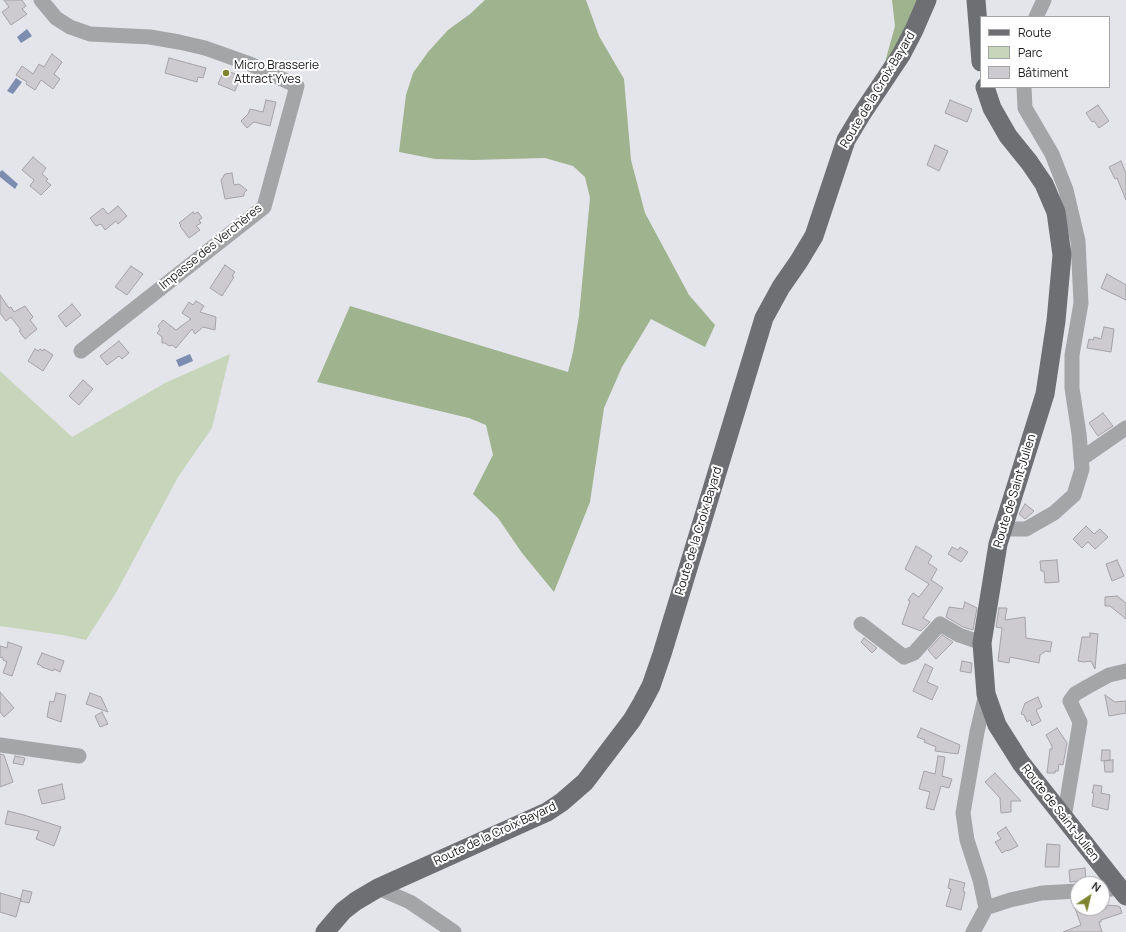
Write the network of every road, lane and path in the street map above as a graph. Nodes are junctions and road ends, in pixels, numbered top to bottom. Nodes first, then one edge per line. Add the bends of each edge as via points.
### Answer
1 (41, 0) edge
2 (927, 0) edge
3 (976, 0) edge
4 (1044, 0) edge
5 (1036, 16) edge
6 (980, 50) edge
7 (985, 88) edge
8 (1024, 88) edge
9 (81, 351) dead end
10 (1126, 428) edge
11 (1081, 458) junction
12 (1003, 529) junction
13 (860, 624) dead end
14 (982, 643) junction
15 (1126, 671) edge
16 (986, 694) junction
17 (0, 745) edge
18 (79, 756) dead end
19 (1064, 818) junction
20 (378, 888) junction
21 (1070, 891) edge
22 (1116, 891) edge
23 (986, 908) junction
24 (325, 932) edge
25 (454, 932) edge
26 (973, 932) edge

1 - 9 street, Impasse des Verchères via 56,18 70,27 90,34 150,38 205,48 256,66 297,86 264,206
2 - 20 main road, Route de la Croix Bayard via 901,55 846,140 814,236 764,318 662,654 651,686 632,720 592,773 574,792 547,812
3 - 6 main road
4 - 5 street
7 - 12 main road, Route de Saint-Julien via 992,108 1008,136 1044,184 1056,212 1062,255 1056,321 1045,394
8 - 11 street via 1025,108 1052,154 1066,190 1078,241 1081,303 1072,355 1072,388
10 - 11 street
11 - 12 street via 1082,469 1074,495 1054,513 1026,529
12 - 14 main road, Route de Saint-Julien via 998,544
13 - 14 street via 904,657 914,653 940,624 959,635
14 - 16 main road, Route de Saint-Julien
15 - 19 street via 1110,675 1087,687 1075,694 1070,701 1080,722
16 - 19 main road, Route de Saint-Julien via 997,725 1022,764
16 - 23 street via 963,813 967,840
17 - 18 street
19 - 22 main road, Route de Saint-Julien
20 - 24 main road, Route de la Croix Bayard via 342,911
20 - 25 street via 410,902
21 - 23 street via 1042,893
23 - 26 street

